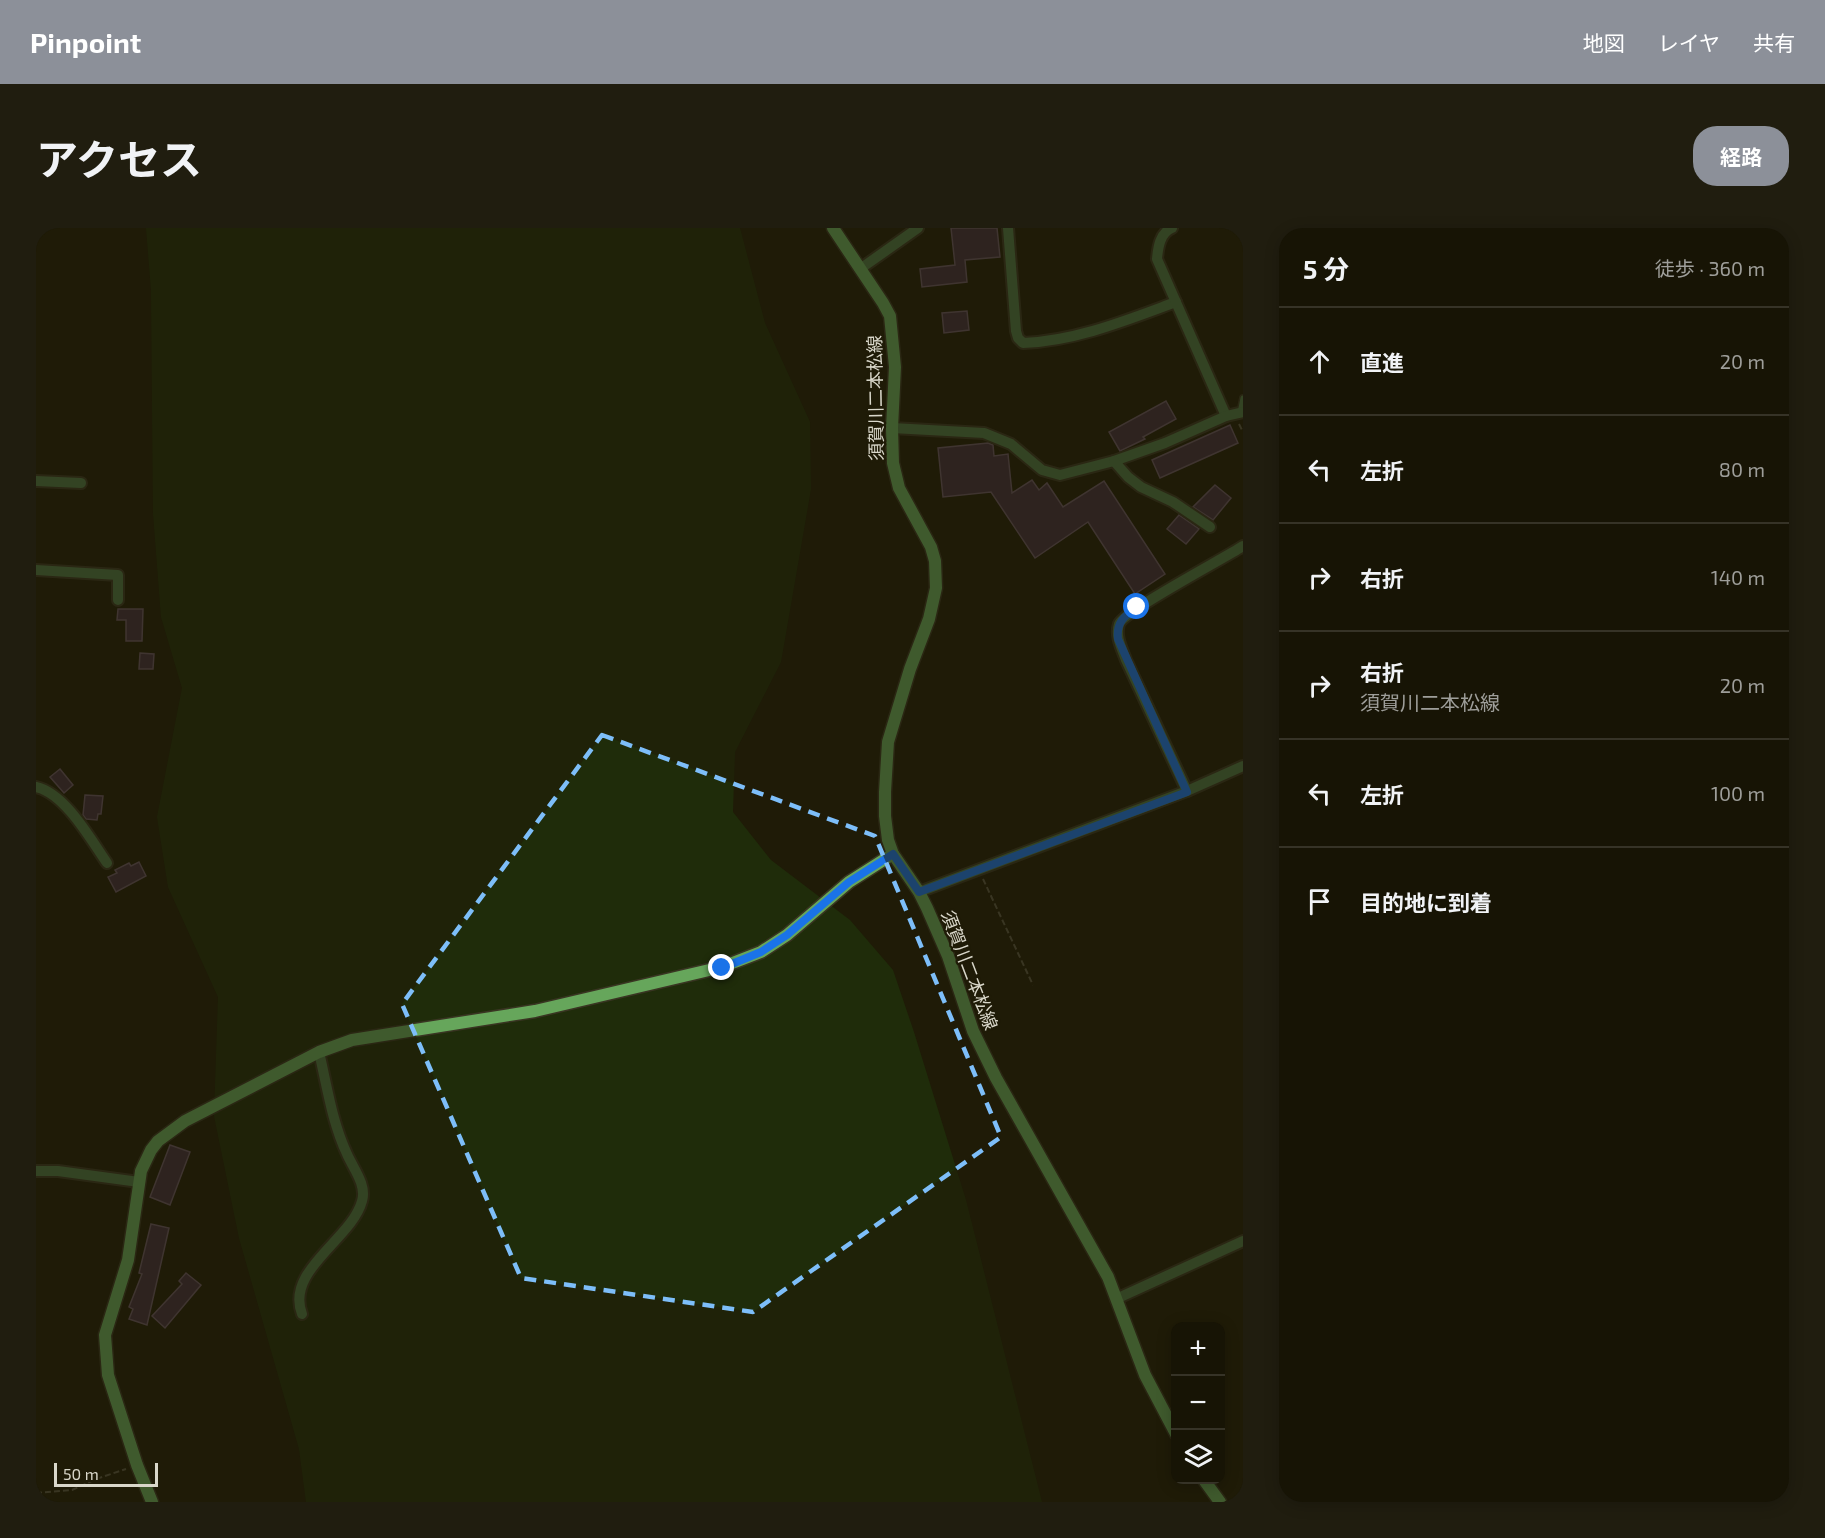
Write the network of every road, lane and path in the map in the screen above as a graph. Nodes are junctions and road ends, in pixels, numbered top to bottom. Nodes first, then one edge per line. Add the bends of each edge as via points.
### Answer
1 (833, 228) edge
2 (918, 228) edge
3 (1008, 228) edge
4 (1172, 228) edge
5 (860, 268) junction
6 (1176, 302) junction
7 (1243, 398) edge
8 (1241, 412) edge
9 (1226, 416) junction
10 (892, 428) junction
11 (1114, 461) junction
12 (36, 481) edge
13 (81, 483) dead end
14 (1210, 527) dead end
15 (1243, 546) edge
16 (36, 570) edge
17 (118, 600) dead end
18 (1243, 766) edge
19 (36, 787) edge
20 (1187, 792) junction
21 (893, 854) junction
22 (107, 863) dead end
23 (979, 871) junction
24 (919, 892) junction
25 (1033, 985) dead end
26 (319, 1052) junction
27 (36, 1171) edge
28 (139, 1182) junction
29 (1243, 1240) edge
30 (1116, 1299) junction
31 (303, 1314) dead end
32 (1174, 1430) edge
33 (137, 1465) junction
34 (1207, 1484) edge
35 (36, 1493) edge
36 (152, 1502) edge
37 (1220, 1502) edge

1 - 5 main road, 須賀川二本松線
2 - 5 street
3 - 6 street via 1016,331 1023,343 1090,331
4 - 6 street via 1165,231 1157,259
5 - 10 main road, 須賀川二本松線 via 883,303 892,327
6 - 9 street
7 - 8 lane
8 - 9 street
9 - 11 street
10 - 11 street via 984,433 1011,444 1042,470 1060,475
10 - 21 main road, 須賀川二本松線 via 893,463 899,488 931,547 936,572 929,619 910,669 885,761 885,816
11 - 14 street via 1141,487 1173,502
12 - 13 street
15 - 20 street via 1137,607 1117,630 1126,660
16 - 17 street via 118,574
18 - 20 street
19 - 22 street via 53,795 72,814
20 - 23 street
21 - 24 main road, 須賀川二本松線
21 - 26 main road via 849,882 787,935 740,962 535,1011 352,1040
23 - 24 street
23 - 25 path
24 - 30 main road, 須賀川二本松線 via 948,956 973,1031 1023,1129 1108,1277
26 - 28 main road via 169,1131 151,1150
26 - 31 street via 340,1138 362,1185 363,1198 360,1208 305,1277 299,1305
27 - 28 street
28 - 33 main road via 128,1260 105,1335 108,1375
29 - 30 street
30 - 32 main road, 須賀川二本松線 via 1145,1374
33 - 35 path via 72,1490
33 - 36 main road
34 - 37 main road

